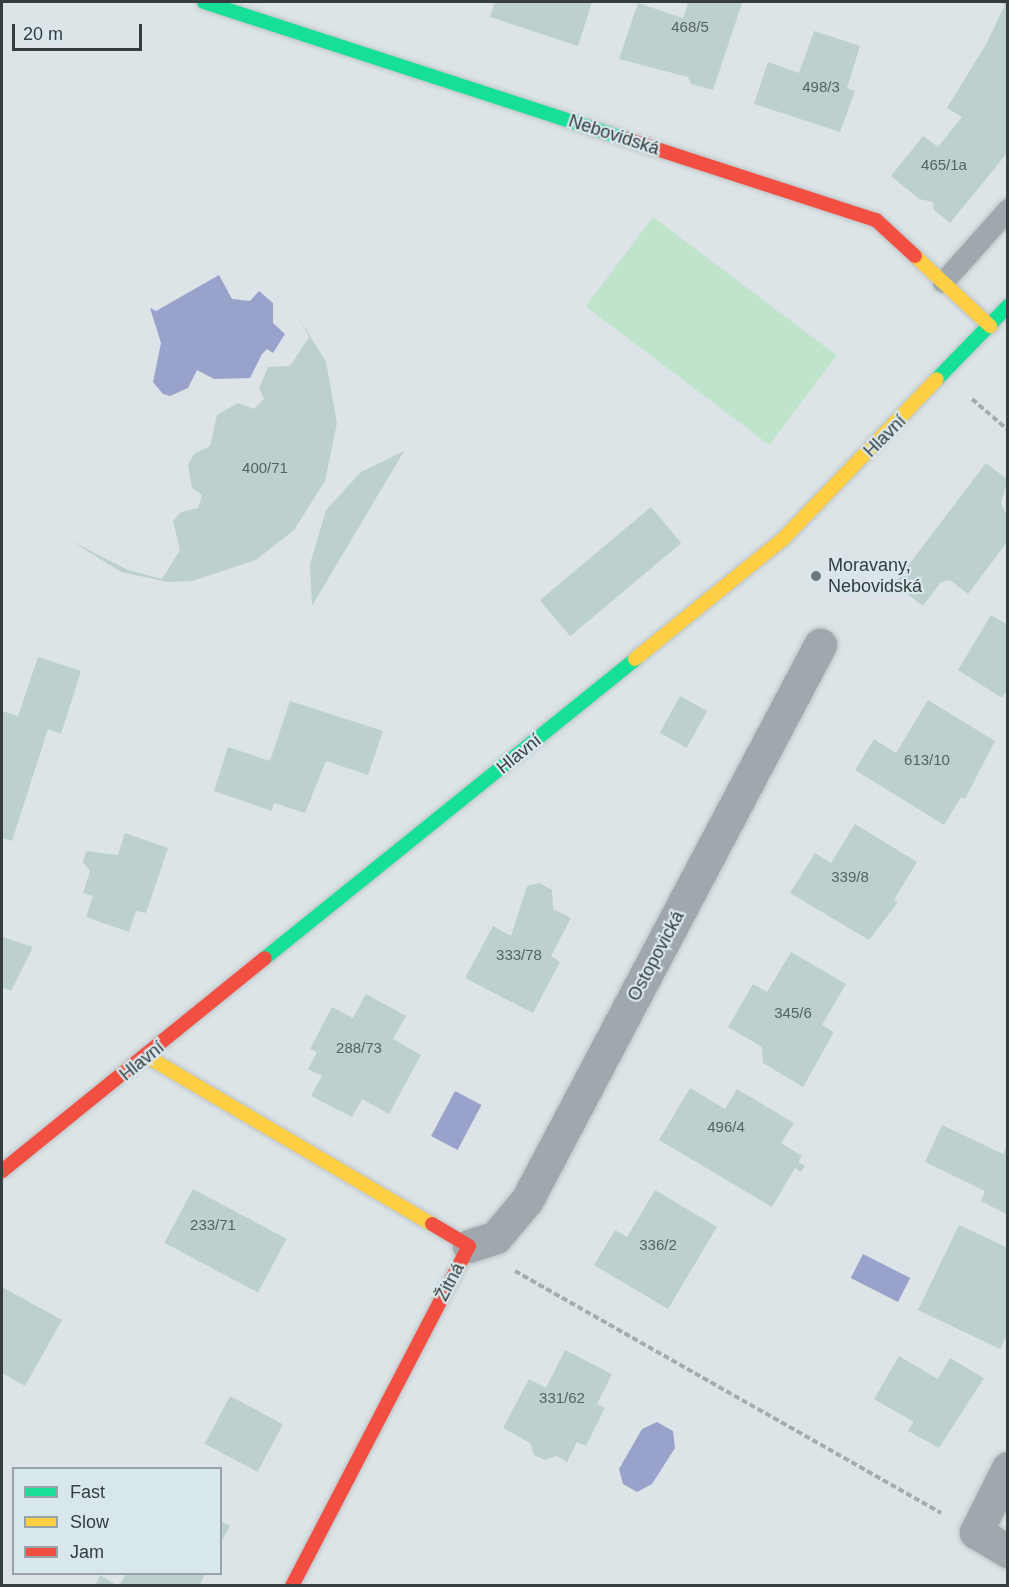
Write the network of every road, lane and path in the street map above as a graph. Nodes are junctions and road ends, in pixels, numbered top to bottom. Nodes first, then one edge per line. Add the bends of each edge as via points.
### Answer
1 (204, 2) edge
2 (1008, 209) edge
3 (943, 282) junction
4 (1008, 306) edge
5 (990, 326) junction
6 (945, 375) junction
7 (1008, 430) edge
8 (820, 645) dead end
9 (148, 1057) junction
10 (2, 1171) edge
11 (469, 1246) junction
12 (1008, 1468) edge
13 (976, 1532) junction
14 (1008, 1551) edge
15 (292, 1586) edge

1 - 3 street, Nebovidská via 876,220
2 - 3 lane
3 - 5 street, Nebovidská
4 - 5 street, Hlavní
5 - 6 street, Hlavní
6 - 7 path
6 - 9 street, Hlavní via 782,540
8 - 11 street, Ostopovická via 527,1200 496,1237
9 - 10 street, Hlavní
9 - 11 street, Žitná
11 - 13 path
11 - 15 street, Žitná
12 - 13 street
13 - 14 street

